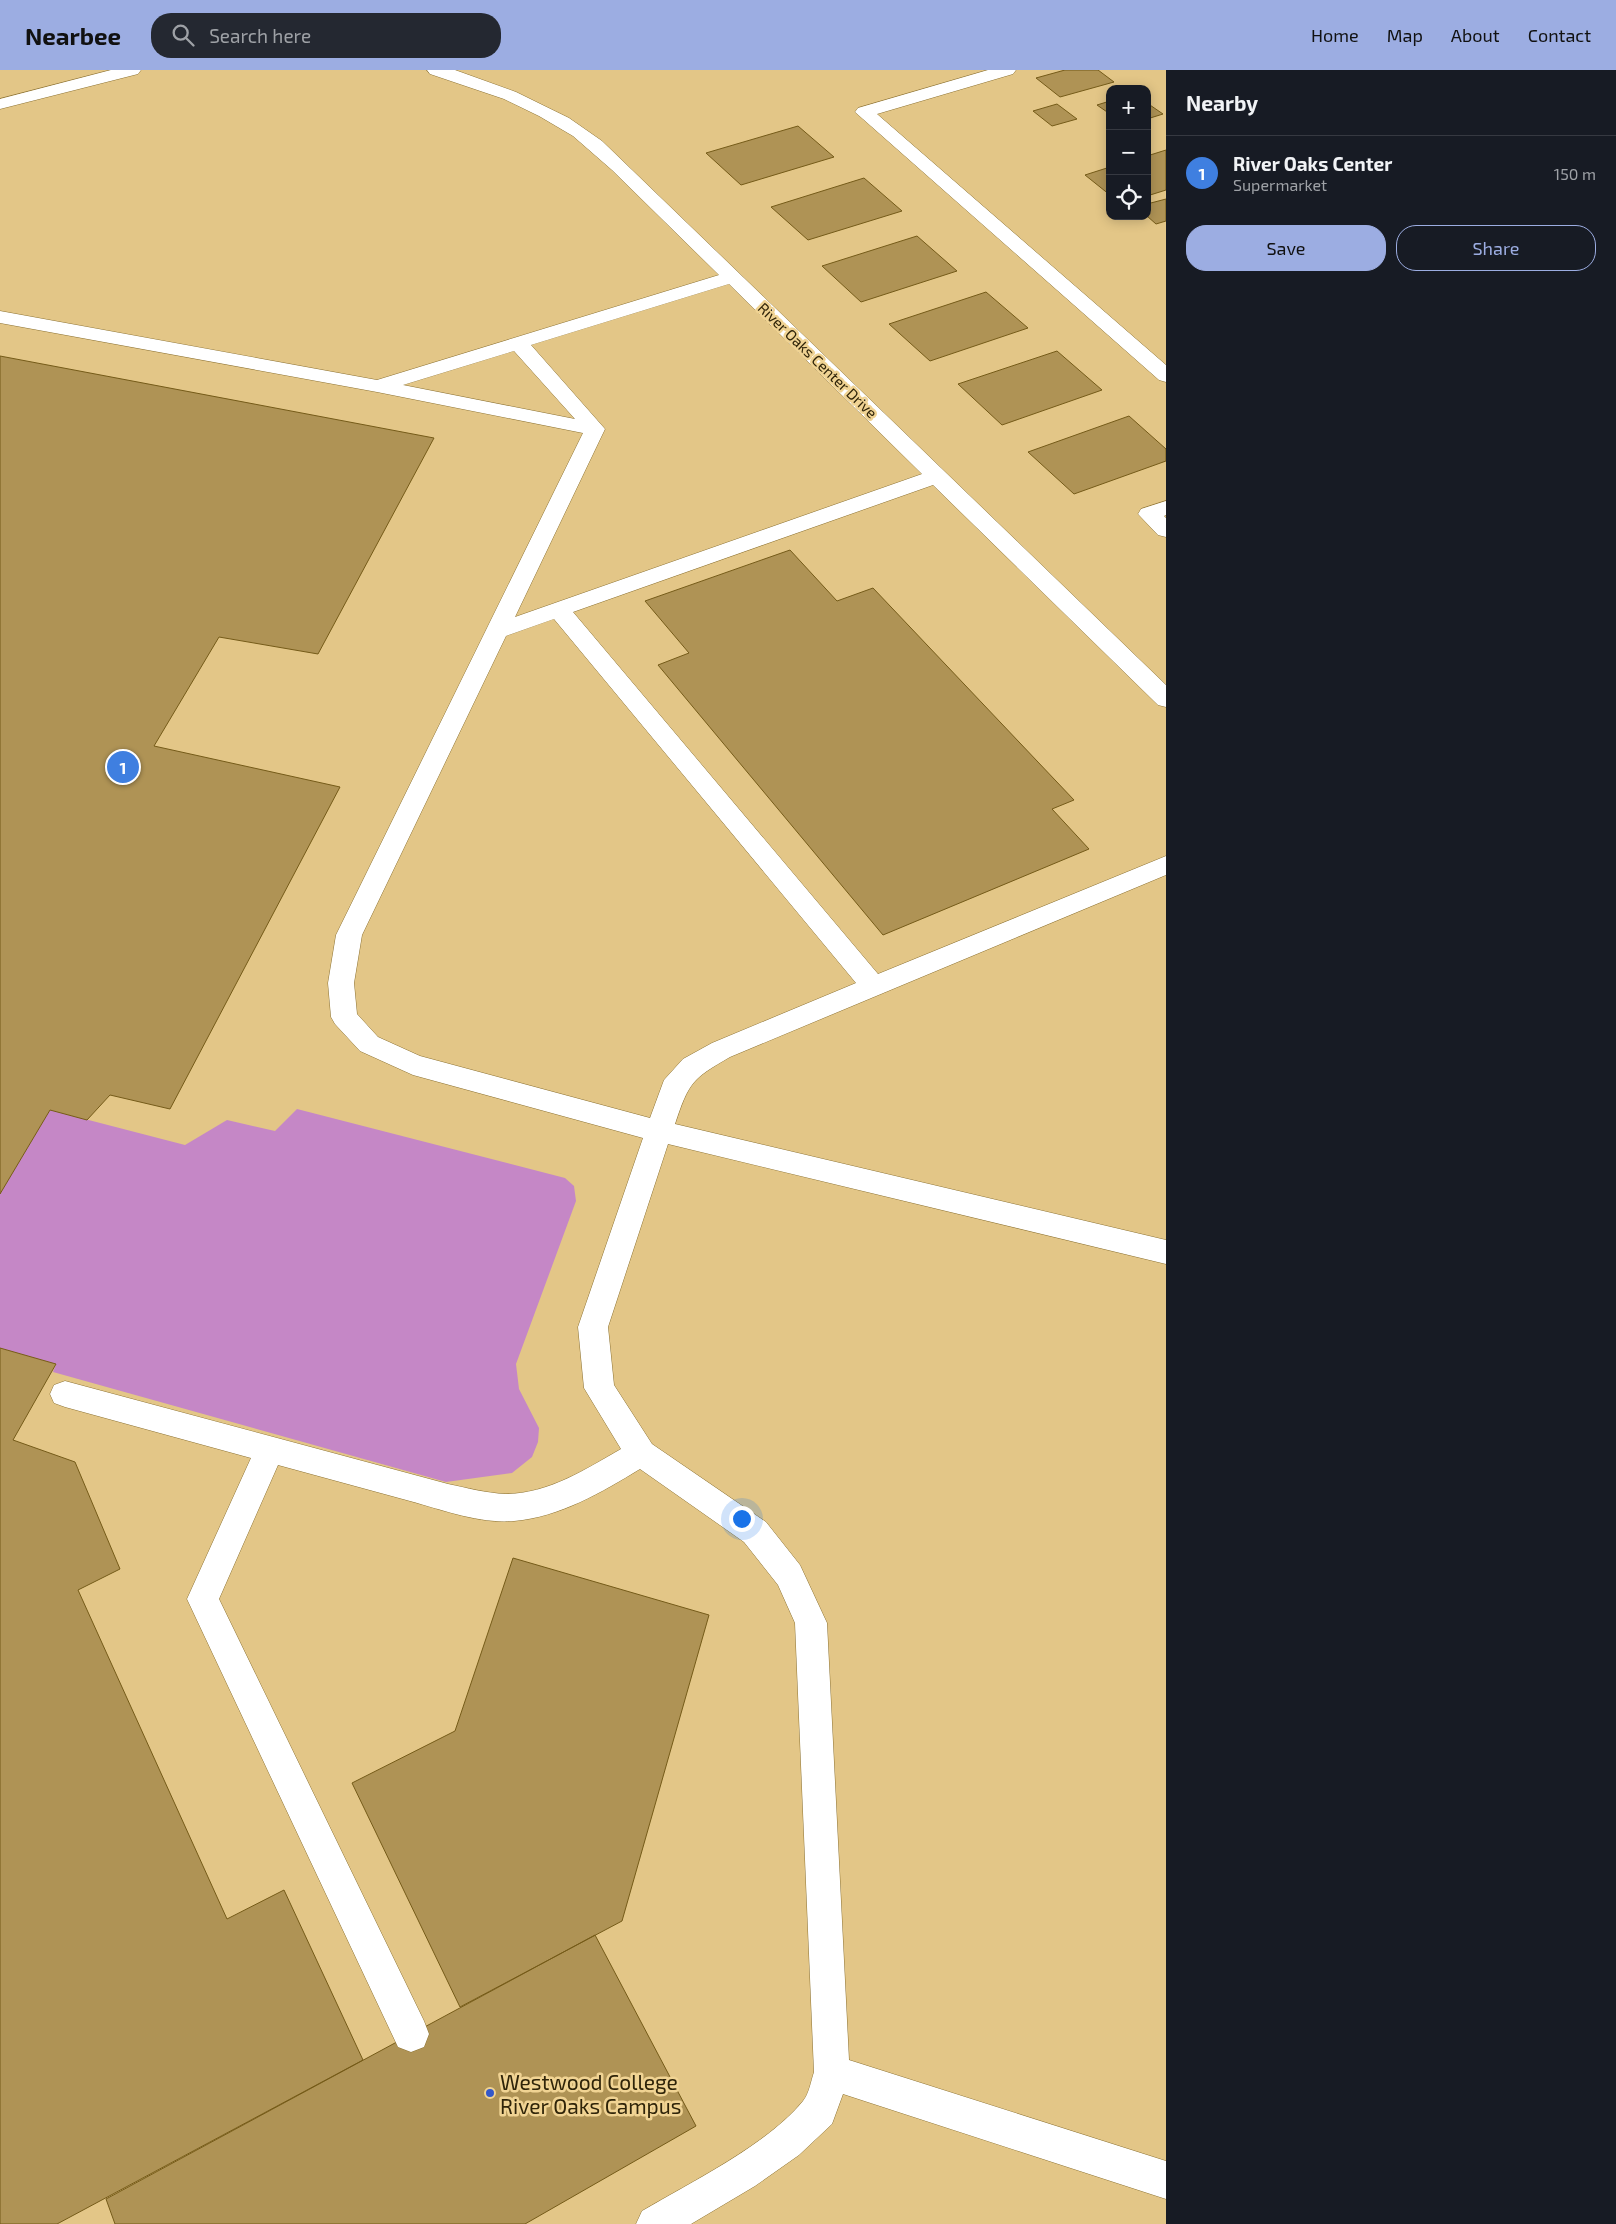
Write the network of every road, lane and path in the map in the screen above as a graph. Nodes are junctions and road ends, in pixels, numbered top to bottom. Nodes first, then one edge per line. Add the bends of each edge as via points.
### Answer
1 (132, 70) edge
2 (436, 70) edge
3 (1007, 70) edge
4 (0, 104) edge
5 (732, 277) junction
6 (0, 317) edge
7 (518, 343) junction
8 (1166, 376) edge
9 (377, 386) junction
10 (595, 428) junction
11 (937, 476) junction
12 (1166, 508) edge
13 (1166, 530) edge
14 (559, 610) junction
15 (497, 632) junction
16 (1166, 699) edge
17 (1166, 865) edge
18 (873, 986) junction
19 (659, 1131) junction
20 (1166, 1252) edge
21 (65, 1394) dead end
22 (270, 1450) junction
23 (641, 1453) junction
24 (411, 2034) dead end
25 (832, 2072) junction
26 (1166, 2180) edge
27 (655, 2224) edge

1 - 4 street
2 - 5 street, River Oaks Center Drive via 482,83 535,106 580,133
3 - 8 street via 864,112
5 - 7 street
5 - 11 street, River Oaks Center Drive
6 - 9 street
7 - 9 street
7 - 10 street
9 - 10 street
10 - 15 street
11 - 14 street
11 - 16 street, River Oaks Center Drive
12 - 13 street via 1148,514
14 - 15 street
14 - 18 street
15 - 19 street via 350,935 341,982 344,1017 369,1044 413,1065
17 - 18 street
18 - 19 street via 720,1050 692,1066 674,1088
19 - 20 street
19 - 23 street via 592,1327 599,1388
21 - 22 street
22 - 23 street via 448,1498 487,1506 523,1507 590,1483
22 - 24 street via 203,1599
23 - 25 street via 755,1532 789,1575 811,1623
25 - 26 street
25 - 27 street via 819,2111 786,2142 742,2173

